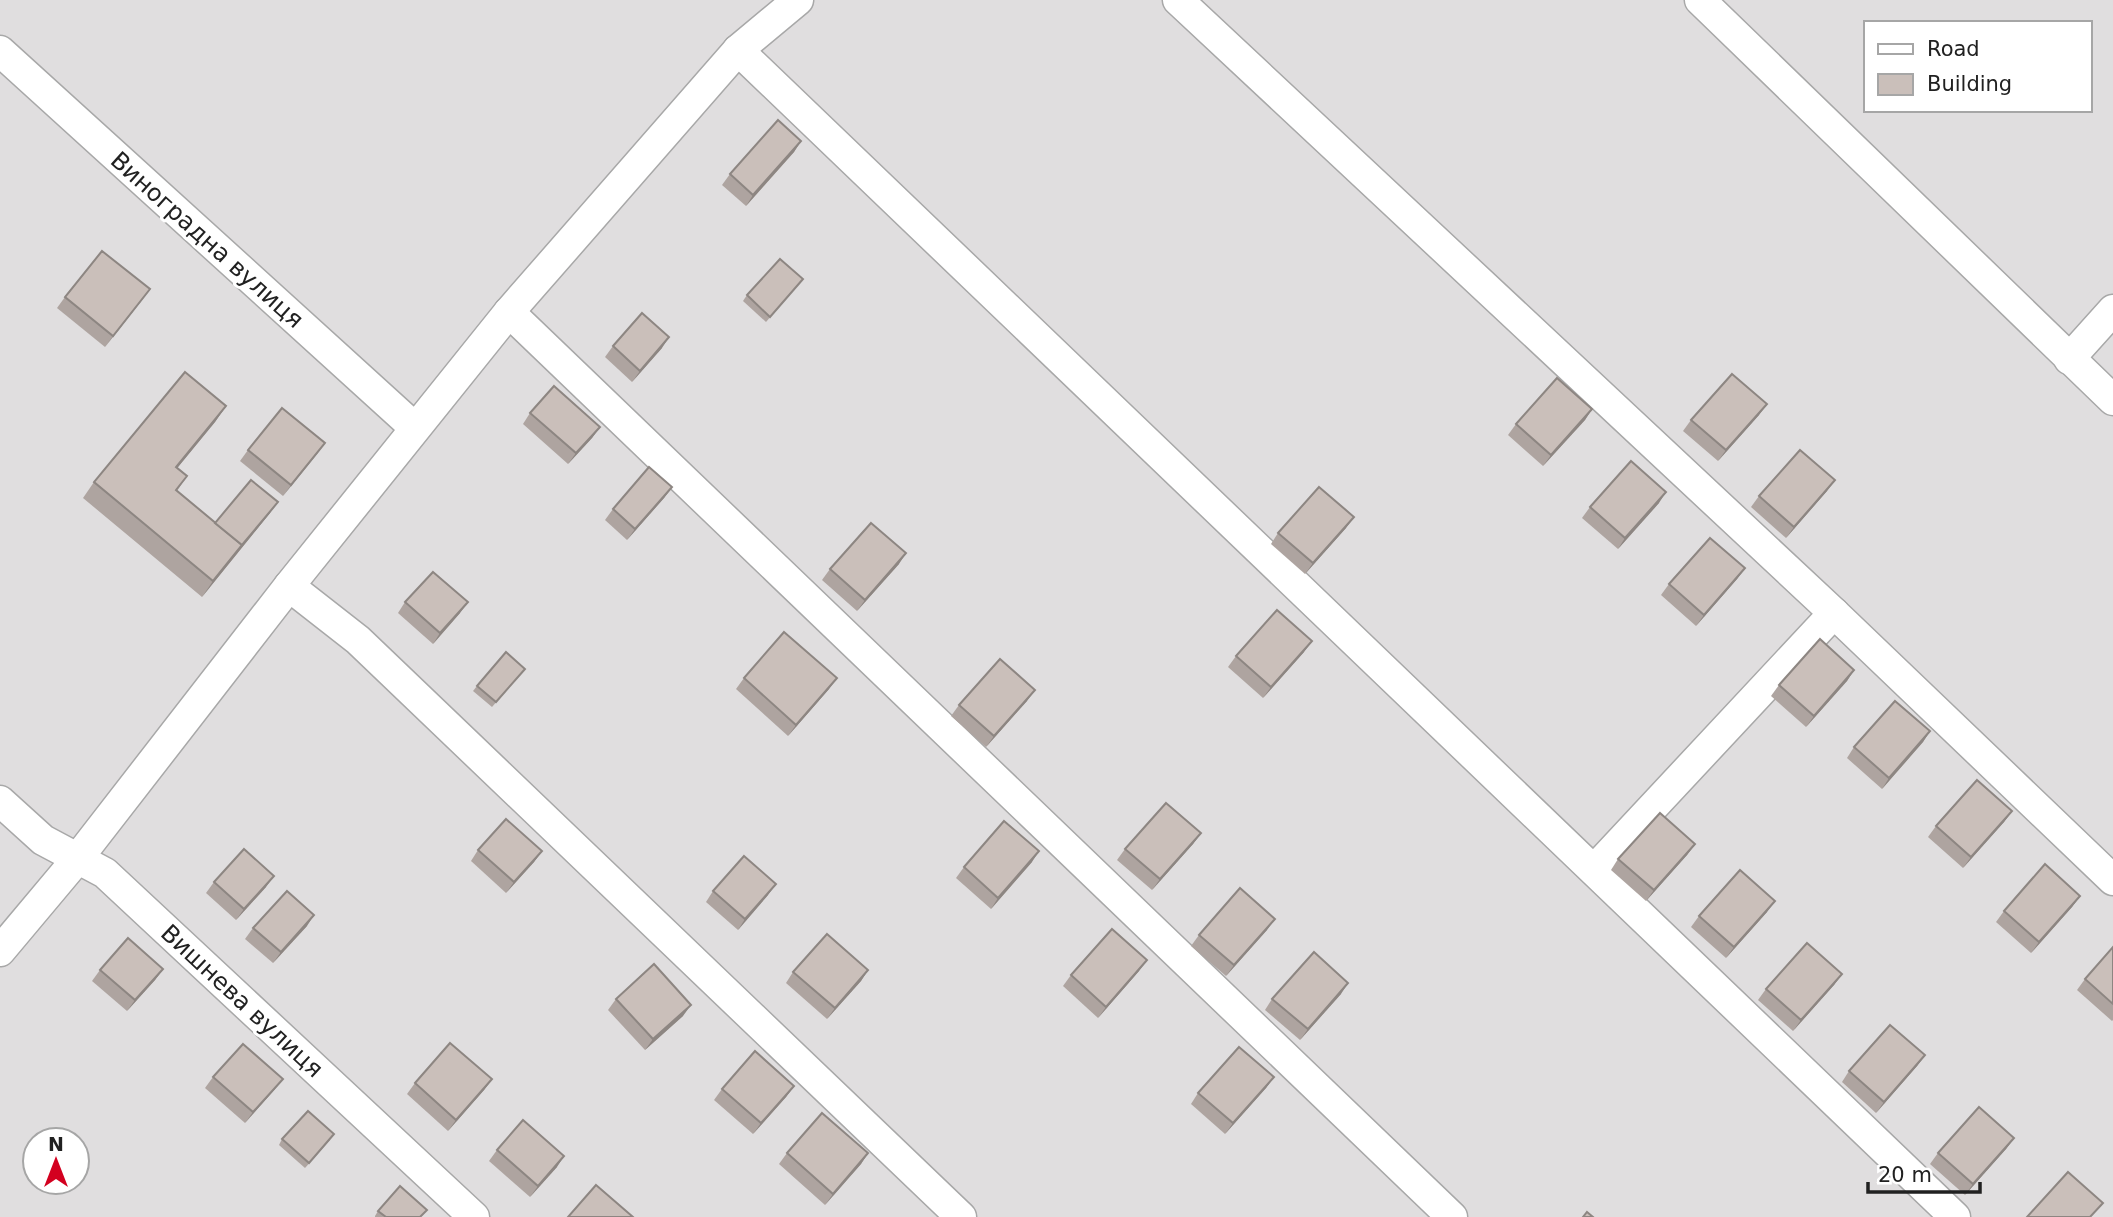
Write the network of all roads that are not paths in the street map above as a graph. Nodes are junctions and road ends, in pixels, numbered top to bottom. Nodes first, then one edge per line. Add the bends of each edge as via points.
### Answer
1 (798, 0) edge
2 (1178, 0) edge
3 (1700, 0) edge
4 (738, 50) junction
5 (0, 51) edge
6 (2113, 310) edge
7 (509, 312) junction
8 (2069, 359) junction
9 (2113, 400) edge
10 (415, 428) junction
11 (289, 586) junction
12 (1834, 612) junction
13 (0, 801) edge
14 (78, 858) junction
15 (1594, 870) junction
16 (2113, 880) edge
17 (0, 951) edge
18 (474, 1217) edge
19 (961, 1217) edge
20 (1452, 1217) edge
21 (1955, 1217) edge

1 - 4 street
2 - 12 street
3 - 8 street
4 - 7 street
4 - 15 street
5 - 10 street, Виноградна вулиця
6 - 8 street
7 - 10 street
7 - 20 street
8 - 9 street
10 - 11 street
11 - 14 street
11 - 19 street via 358,640
12 - 15 street
12 - 16 street
13 - 14 street, Вишнева вулиця via 43,840
14 - 17 street
14 - 18 street, Вишнева вулиця via 104,873
15 - 21 street

